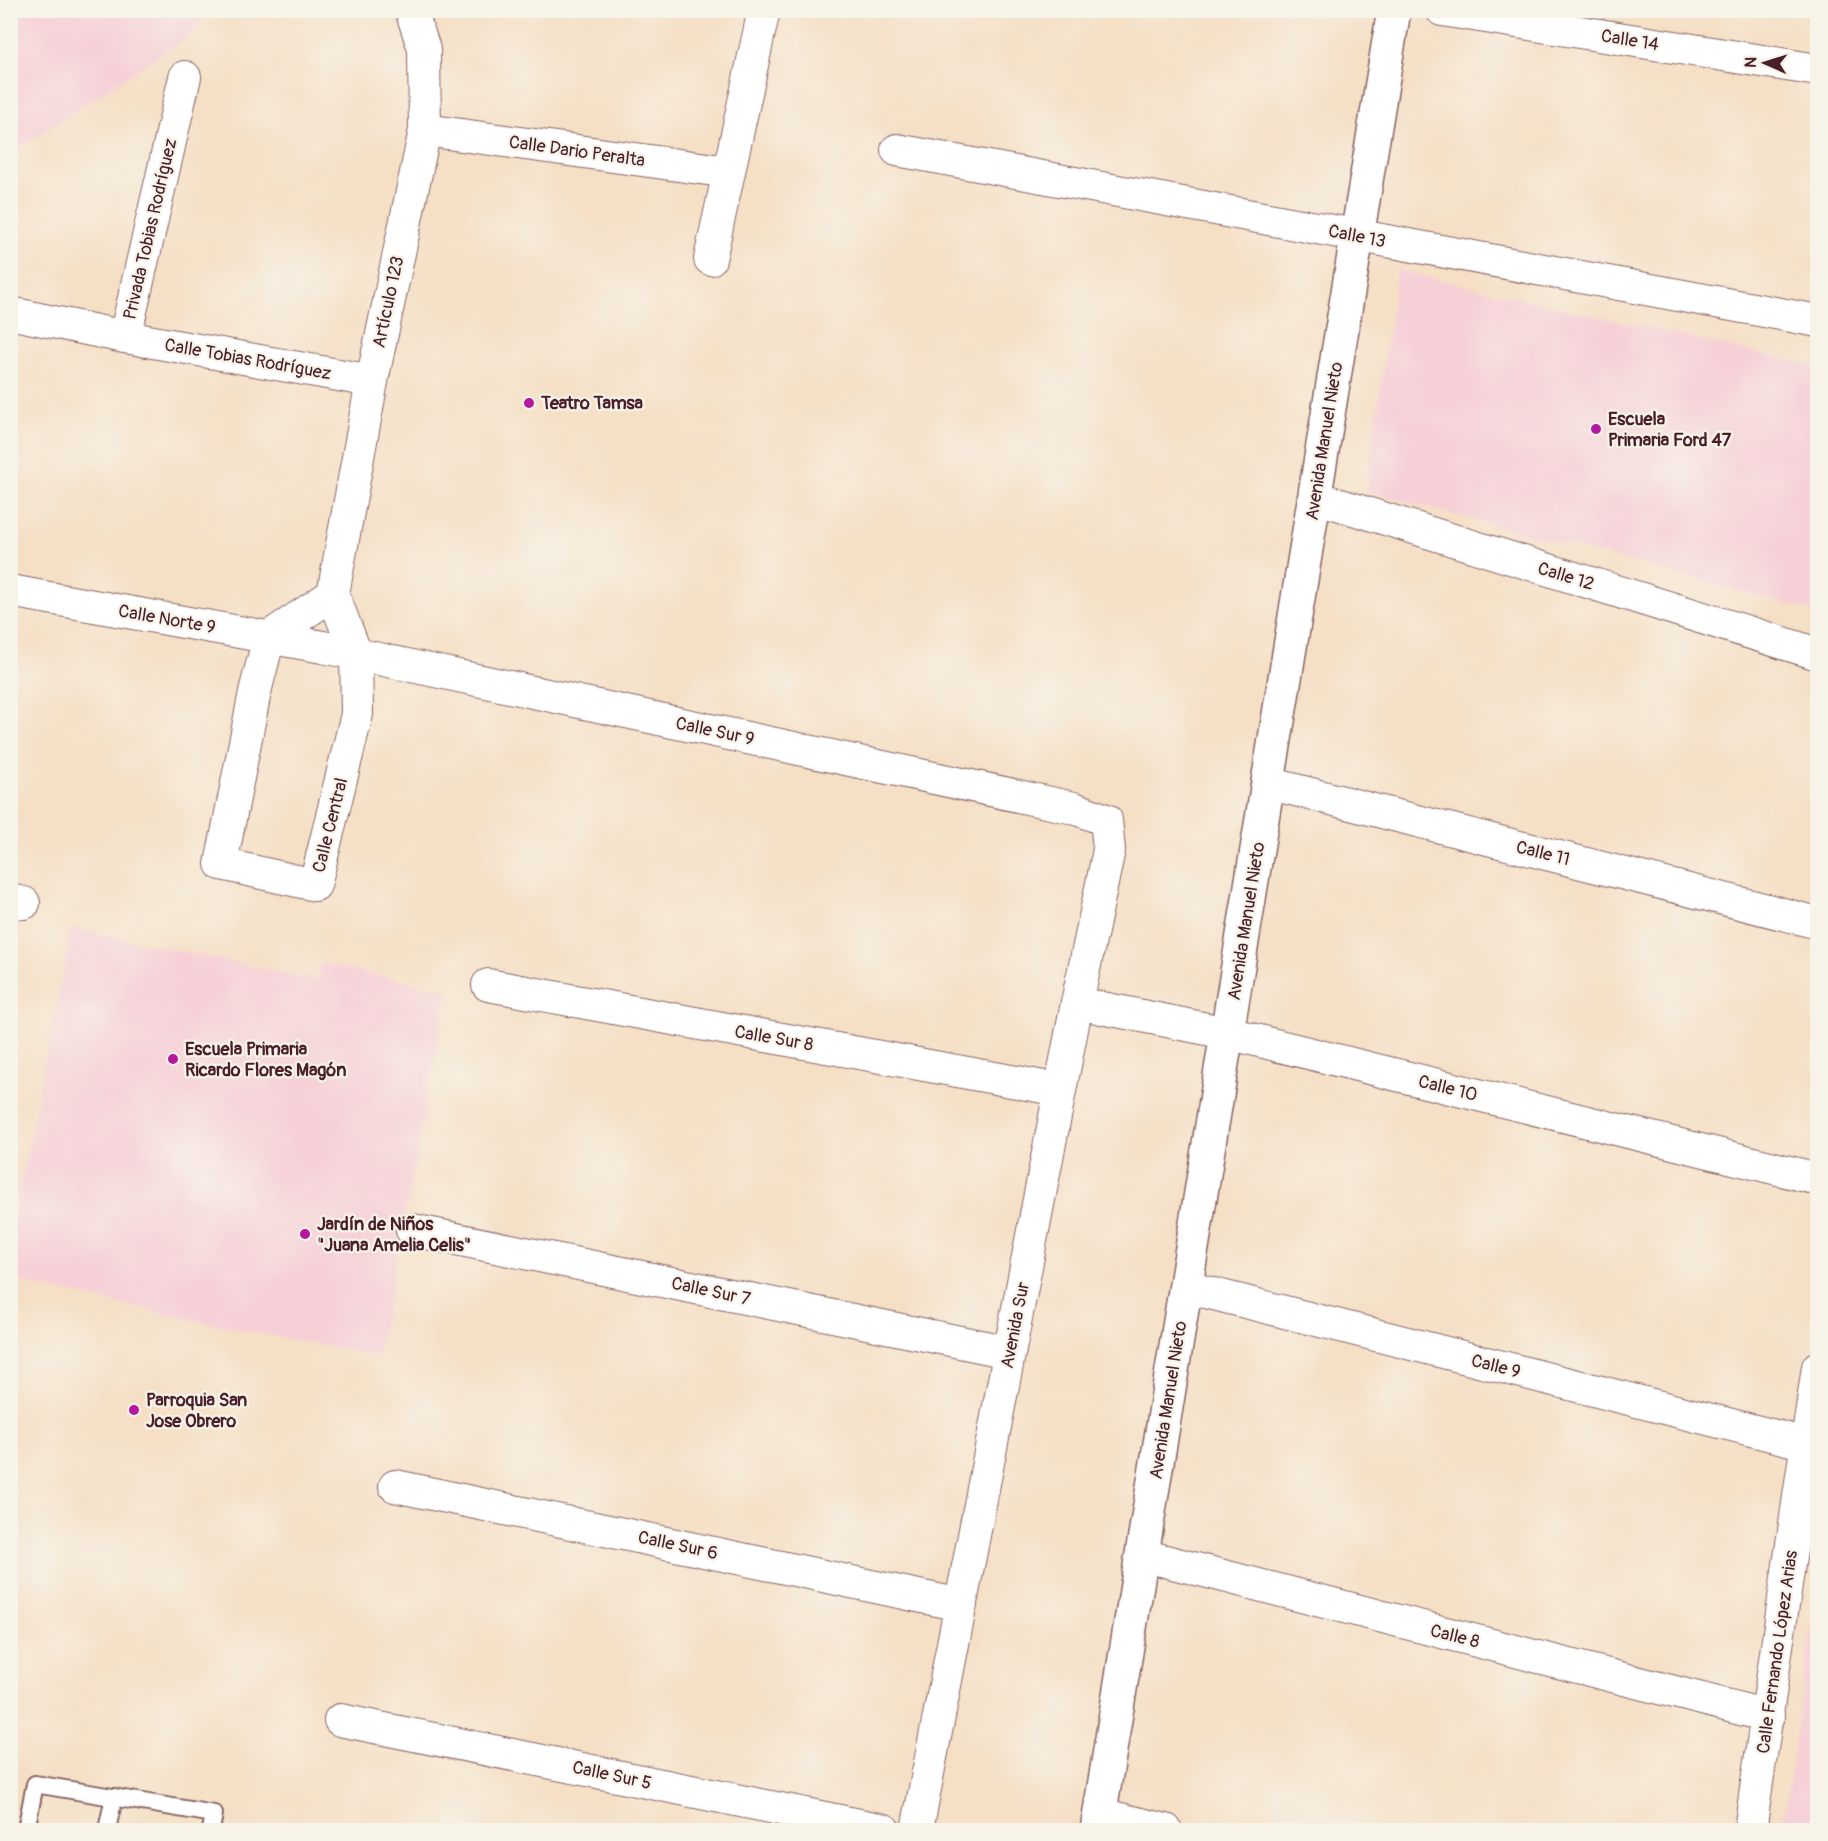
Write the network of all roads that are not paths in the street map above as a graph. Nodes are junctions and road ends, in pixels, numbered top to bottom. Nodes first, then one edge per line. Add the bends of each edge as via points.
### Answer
1 (411, 10) edge
2 (764, 10) edge
3 (1394, 10) edge
4 (1442, 10) edge
5 (1818, 70) edge
6 (185, 77) dead end
7 (425, 130) junction
8 (897, 150) dead end
9 (729, 172) junction
10 (1358, 236) junction
11 (710, 259) dead end
12 (10, 313) edge
13 (1818, 321) edge
14 (125, 337) junction
15 (372, 381) junction
16 (1315, 497) junction
17 (10, 591) edge
18 (333, 594) junction
19 (269, 637) junction
20 (323, 647) joint
21 (356, 654) junction
22 (1818, 654) edge
23 (1268, 783) junction
24 (1106, 820) joint
25 (1818, 922) edge
26 (488, 986) dead end
27 (1077, 1003) junction
28 (1227, 1034) junction
29 (1060, 1090) junction
30 (1818, 1179) edge
31 (412, 1230) dead end
32 (1186, 1287) junction
33 (1009, 1352) junction
34 (1818, 1367) edge
35 (1807, 1444) junction
36 (395, 1486) dead end
37 (1142, 1555) junction
38 (961, 1605) junction
39 (1768, 1716) junction
40 (340, 1720) dead end
41 (114, 1797) junction
42 (1099, 1822) edge
43 (26, 1830) edge
44 (107, 1830) edge
45 (211, 1830) edge
46 (884, 1830) edge
47 (917, 1830) edge
48 (1166, 1830) edge
49 (1750, 1830) edge

1 - 7 street, Artículo 123 via 424,49
2 - 9 street
3 - 10 street, Avenida Manuel Nieto
4 - 5 street, Calle 14
6 - 14 street, Privada Tobias Rodríguez
7 - 9 street, Calle Dario Peralta
7 - 15 street, Artículo 123
8 - 10 street, Calle 13
9 - 11 street
10 - 13 street, Calle 13
10 - 16 street, Avenida Manuel Nieto
12 - 14 street, Privada Tobias Rodríguez
14 - 15 street, Calle Tobias Rodríguez
15 - 18 street, Artículo 123
16 - 22 street, Calle 12
16 - 23 street, Avenida Manuel Nieto
17 - 19 street, Calle Norte 9
18 - 19 street
18 - 21 street
19 - 20 street, Calle Norte 9
19 - 21 street, Calle Central via 221,864 315,885 357,714
20 - 21 street, Calle Sur 9
21 - 24 street, Calle Sur 9 via 1074,808
23 - 25 street, Calle 11
23 - 28 street, Avenida Manuel Nieto
24 - 27 street, Avenida Sur via 1109,850
26 - 29 street, Calle Sur 8
27 - 28 street, Calle 10
27 - 29 street, Avenida Sur
28 - 30 street, Calle 10
28 - 32 street, Avenida Manuel Nieto
29 - 33 street, Avenida Sur
31 - 33 street, Calle Sur 7
32 - 35 street, Calle 9
32 - 37 street, Avenida Manuel Nieto
33 - 38 street, Avenida Sur
34 - 35 street, Calle Fernando López Arias
35 - 39 street, Calle Fernando López Arias
36 - 38 street, Calle Sur 6
37 - 39 street, Calle 8
37 - 42 street, Avenida Manuel Nieto
38 - 47 street, Avenida Sur
39 - 49 street, Calle Fernando López Arias
40 - 46 street, Calle Sur 5
41 - 43 lane via 36,1784
41 - 44 lane
41 - 45 lane via 214,1814
42 - 48 street

